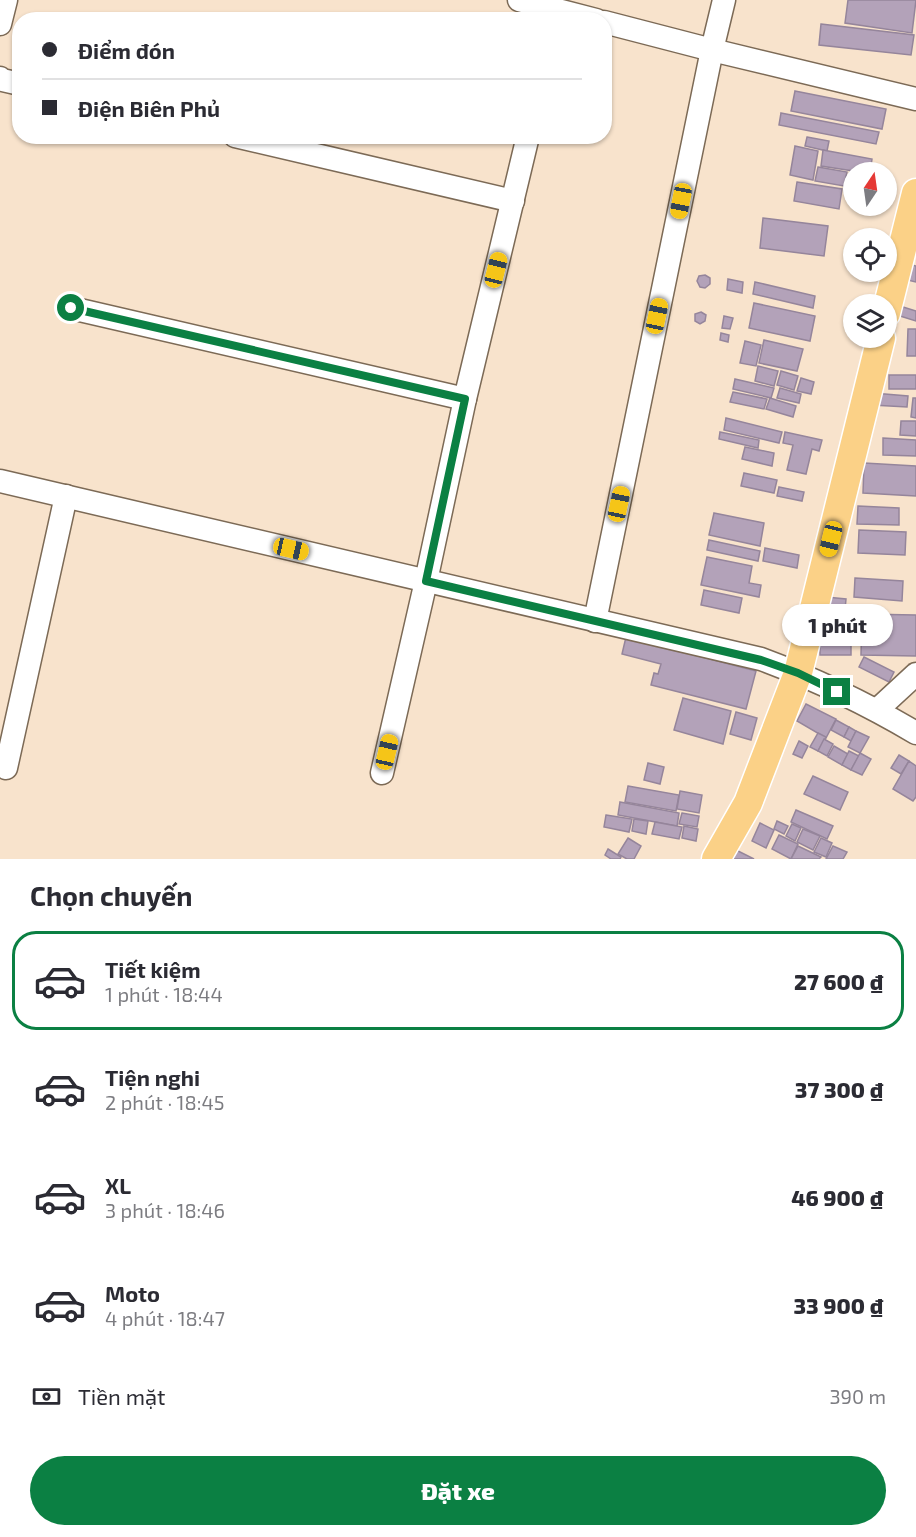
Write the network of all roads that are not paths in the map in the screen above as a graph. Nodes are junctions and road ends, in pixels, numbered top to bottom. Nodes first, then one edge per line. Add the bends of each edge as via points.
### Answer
1 (6, 0) edge
2 (519, 0) edge
3 (724, 0) edge
4 (557, 10) edge
5 (0, 24) edge
6 (612, 24) edge
7 (712, 50) junction
8 (916, 99) edge
9 (269, 144) edge
10 (526, 144) edge
11 (916, 193) edge
12 (513, 201) junction
13 (891, 294) edge
14 (71, 308) dead end
15 (878, 348) edge
16 (465, 399) junction
17 (0, 481) edge
18 (66, 496) junction
19 (426, 581) junction
20 (595, 621) junction
21 (798, 673) junction
22 (916, 674) edge
23 (877, 710) junction
24 (916, 733) edge
25 (6, 768) dead end
26 (382, 773) dead end
27 (716, 859) edge

1 - 5 street
2 - 4 street
3 - 7 street
6 - 7 street
7 - 8 street
7 - 20 street
9 - 12 street
10 - 12 street
11 - 13 main road
12 - 16 street
14 - 16 street
15 - 21 main road
16 - 19 street
17 - 18 street
18 - 19 street
18 - 25 street
19 - 20 street
19 - 26 street
20 - 21 street via 761,660
21 - 23 street
21 - 27 main road via 748,803
22 - 23 street
23 - 24 street

